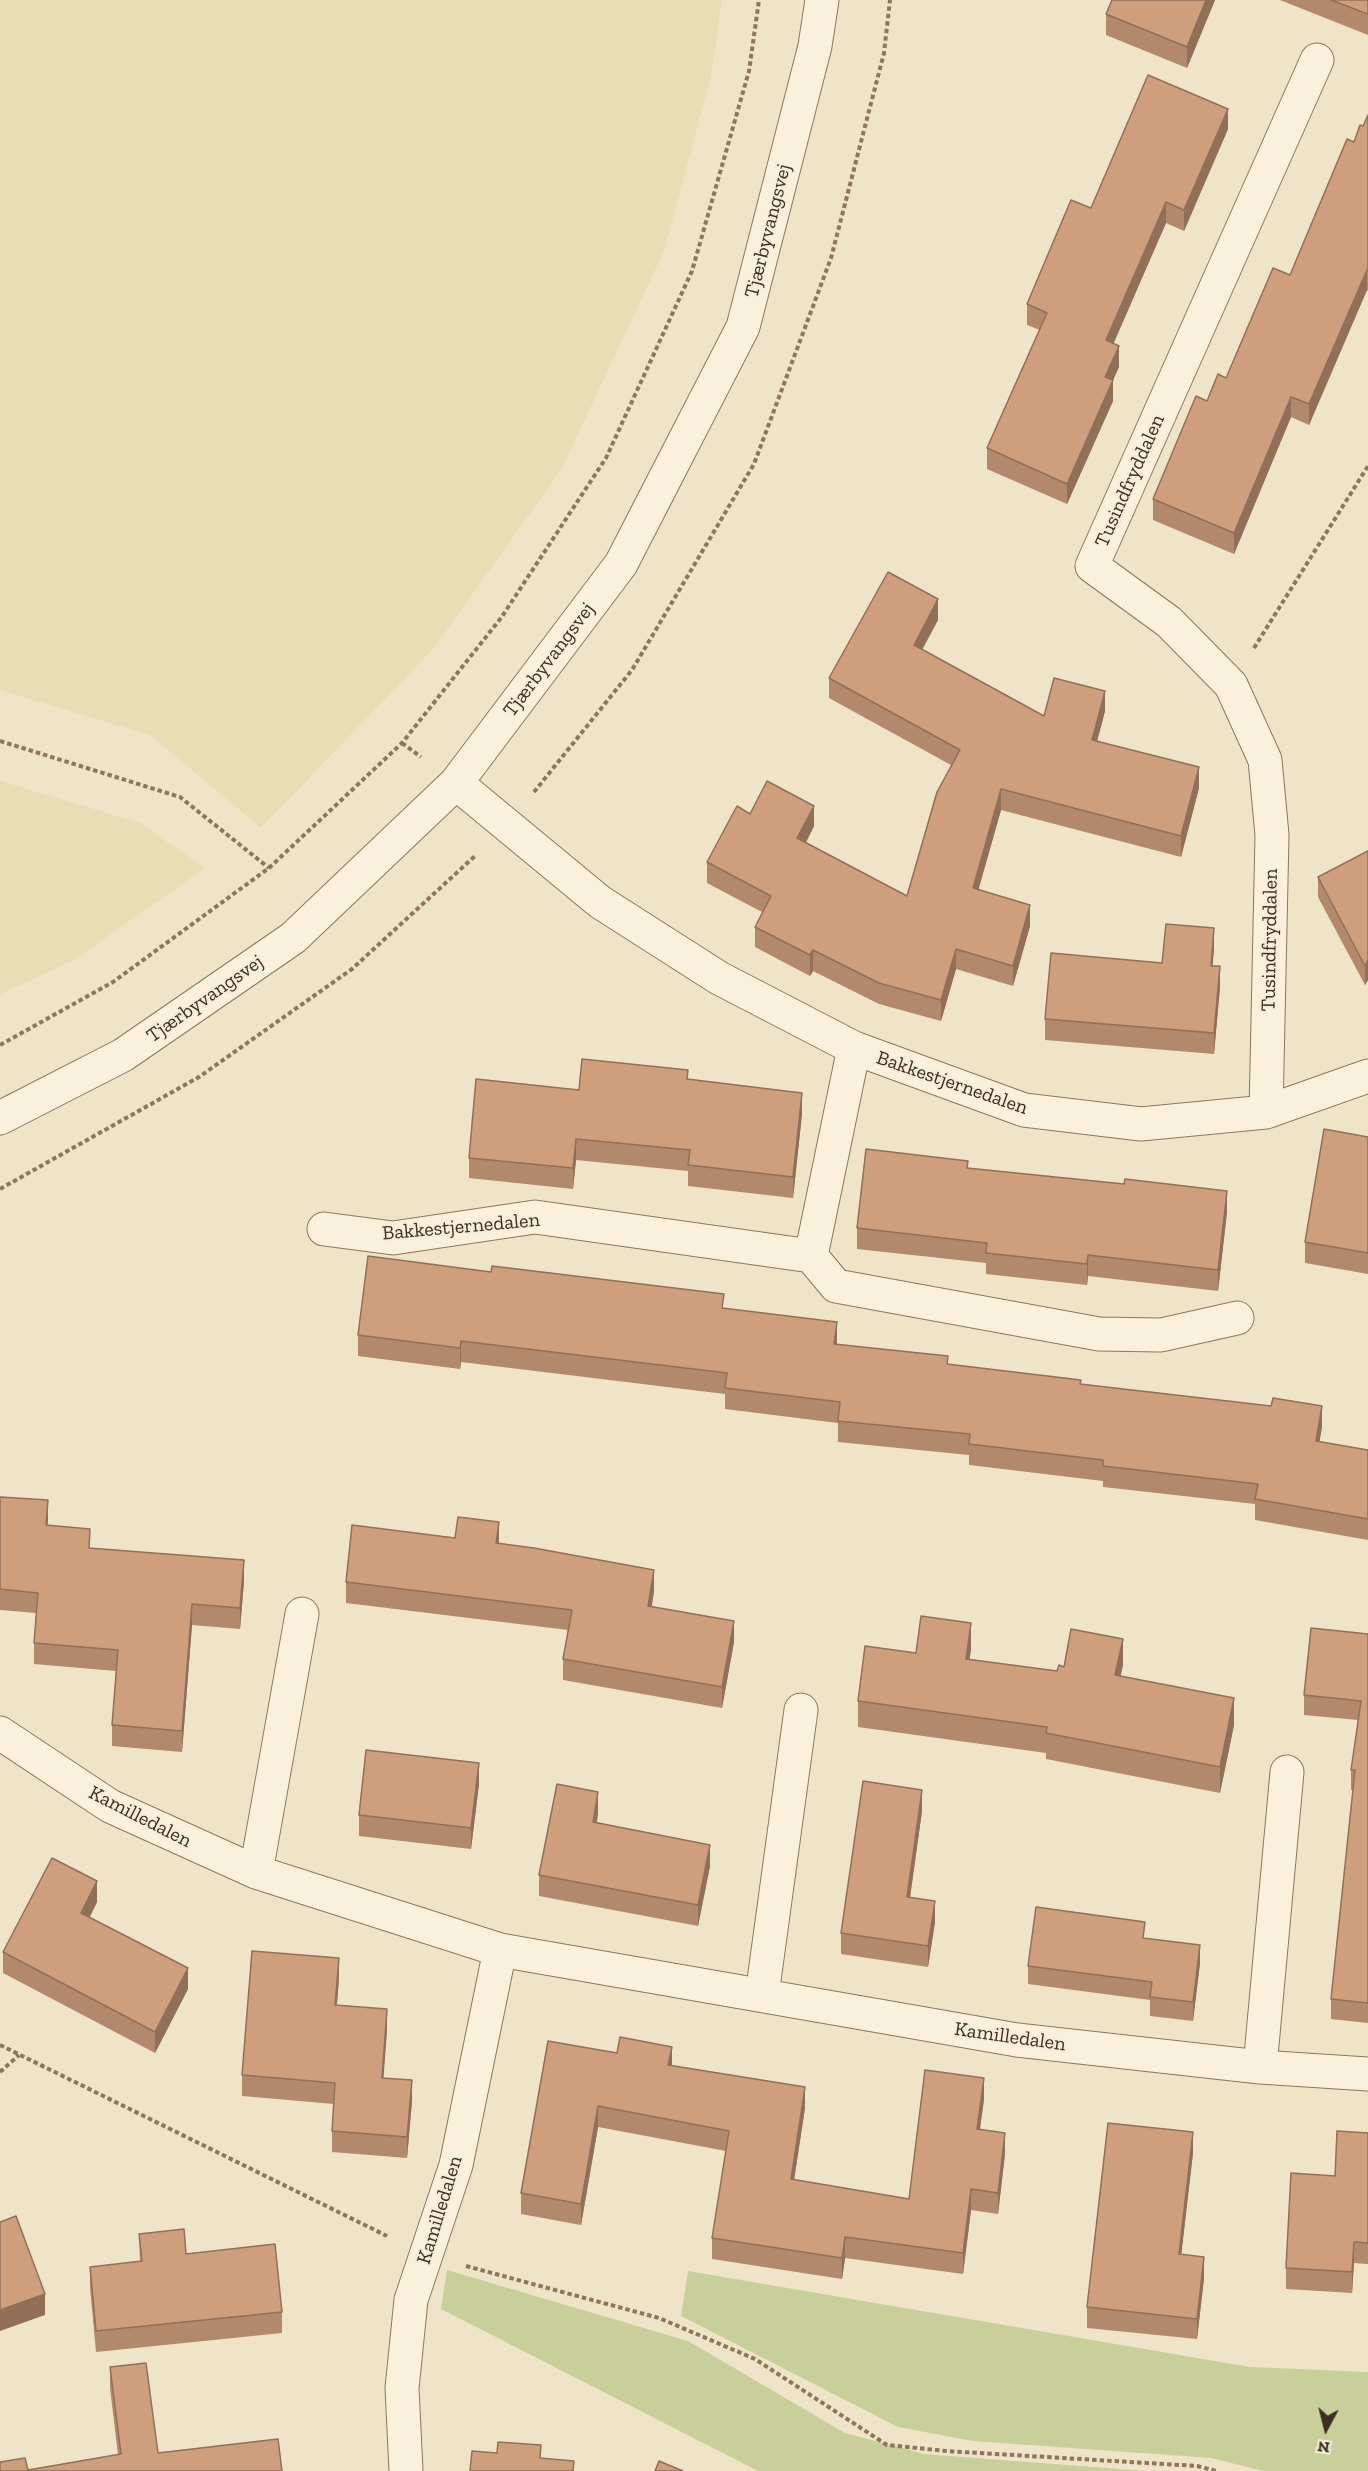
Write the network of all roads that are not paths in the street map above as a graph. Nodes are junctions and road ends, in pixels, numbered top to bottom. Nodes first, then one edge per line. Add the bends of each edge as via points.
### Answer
1 (822, 0) edge
2 (1317, 60) dead end
3 (456, 783) junction
4 (854, 1048) junction
5 (1368, 1076) edge
6 (1266, 1112) junction
7 (0, 1118) edge
8 (324, 1229) dead end
9 (811, 1256) junction
10 (1237, 1318) dead end
11 (302, 1614) dead end
12 (801, 1710) dead end
13 (0, 1733) edge
14 (1287, 1772) dead end
15 (256, 1872) junction
16 (500, 1950) junction
17 (762, 1995) junction
18 (1260, 2067) junction
19 (1368, 2074) edge
20 (406, 2471) edge

1 - 3 street, Tjærbyvangsvej via 815,46 743,327 621,564
2 - 6 street, Tusindfryddalen via 1092,566 1169,622 1231,685 1265,760 1272,835
3 - 4 street, Bakkestjernedalen via 600,902 719,978
3 - 7 street, Tjærbyvangsvej via 293,938 123,1054
4 - 6 street, Bakkestjernedalen via 1024,1110 1141,1124
4 - 9 street, Bakkestjernedalen
5 - 6 street, Bakkestjernedalen
8 - 9 street, Bakkestjernedalen via 393,1238 535,1217
9 - 10 street via 836,1286 1099,1334 1161,1335
11 - 15 street
12 - 17 street
13 - 15 street, Kamilledalen via 110,1806
14 - 18 street
15 - 16 street, Kamilledalen
16 - 17 street, Kamilledalen
16 - 20 street, Kamilledalen via 456,2165 411,2300 402,2388
17 - 18 street, Kamilledalen via 1017,2040
18 - 19 street, Kamilledalen

